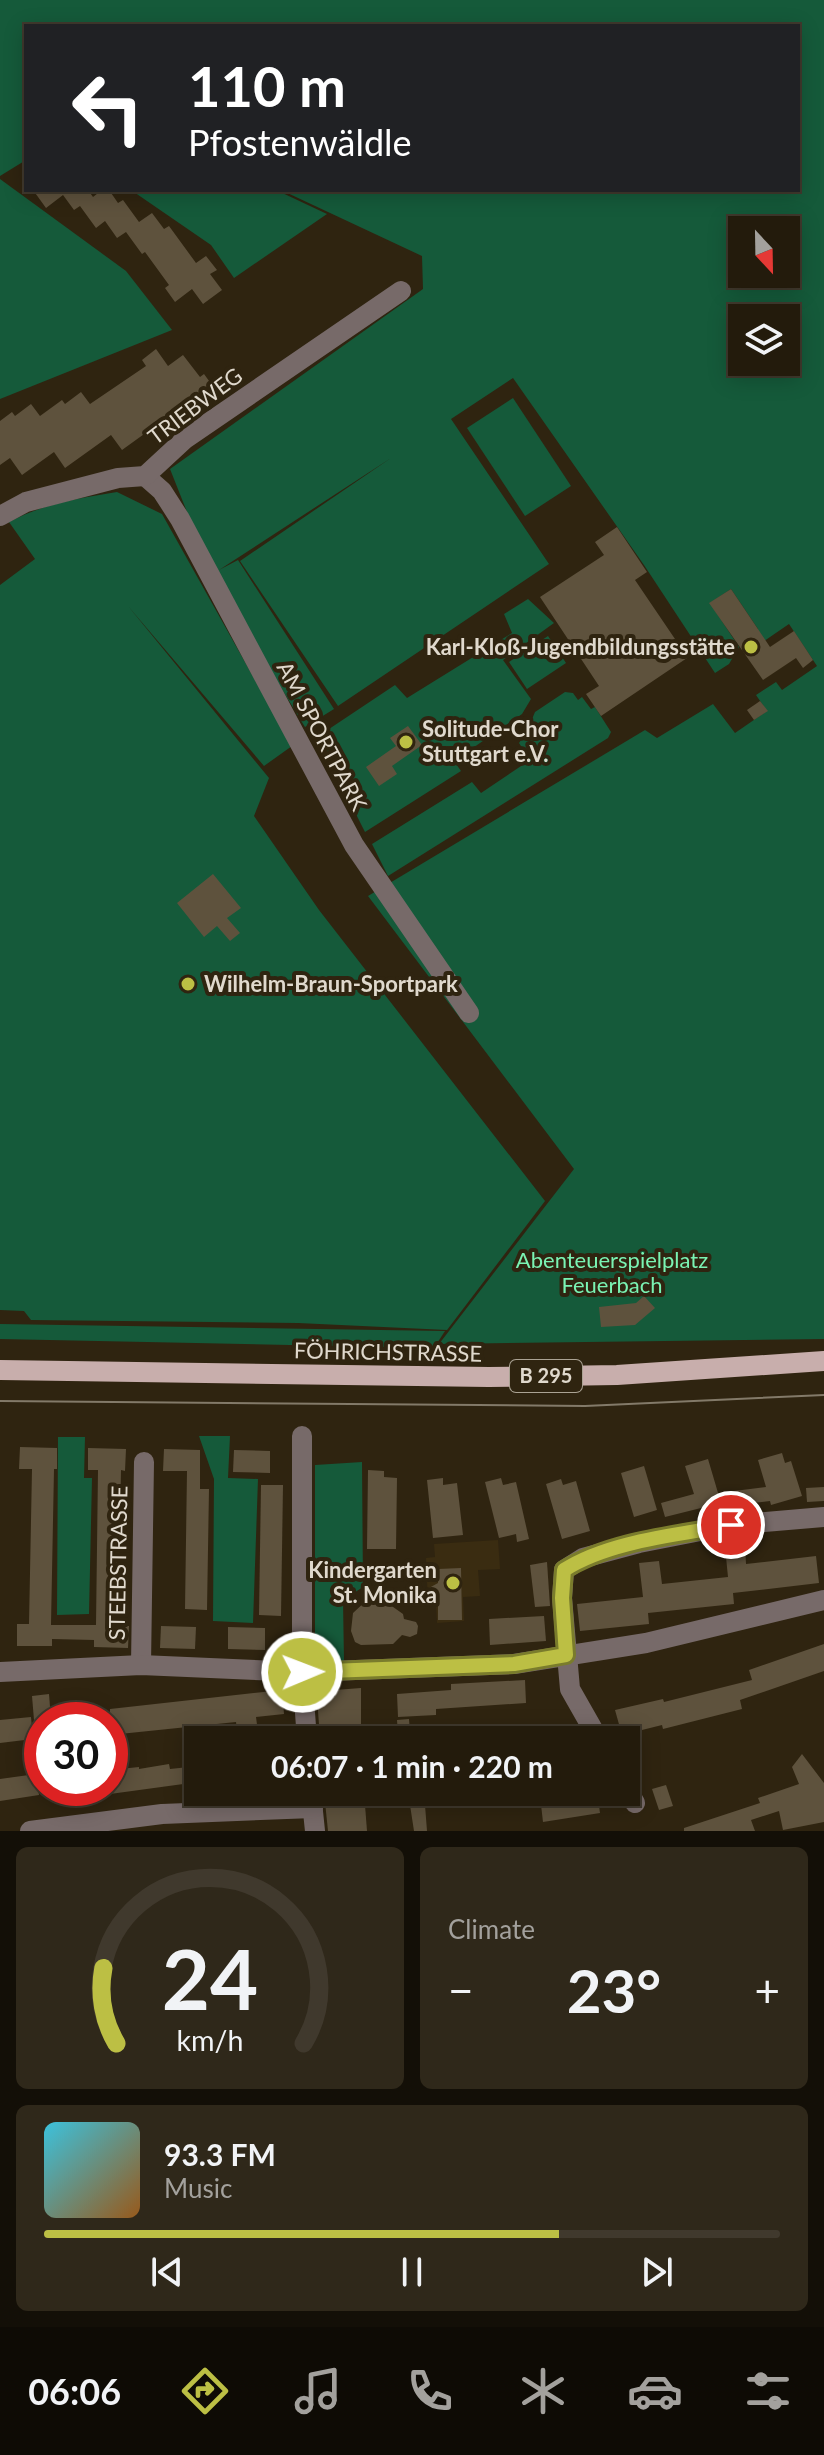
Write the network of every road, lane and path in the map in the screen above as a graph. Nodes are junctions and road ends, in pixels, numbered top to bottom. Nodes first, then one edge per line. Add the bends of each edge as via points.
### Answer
1 (401, 291) dead end
2 (145, 476) junction
3 (0, 516) edge
4 (469, 1013) dead end
5 (819, 1361) edge
6 (0, 1370) edge
7 (302, 1436) dead end
8 (144, 1462) dead end
9 (824, 1517) edge
10 (824, 1600) edge
11 (566, 1655) junction
12 (141, 1665) junction
13 (0, 1672) edge
14 (302, 1672) junction
15 (306, 1726) edge
16 (591, 1726) edge
17 (248, 1806) edge
18 (313, 1806) edge
19 (30, 1831) edge
20 (315, 1831) edge

1 - 2 street, TRIEBWEG via 185,439
2 - 3 street, TRIEBWEG via 26,502
2 - 4 street, AM SPORTPARK via 180,519 354,845
5 - 6 main road, FÖHRICHSTRASSE / B 295 via 617,1375 489,1377
7 - 14 street
8 - 12 street, STEEBSTRASSE
9 - 11 street via 731,1525 583,1558 564,1570
10 - 11 street via 646,1643
11 - 14 street via 514,1664
11 - 16 street via 570,1689
12 - 13 street
12 - 14 street
14 - 15 street
17 - 19 street
18 - 20 street

